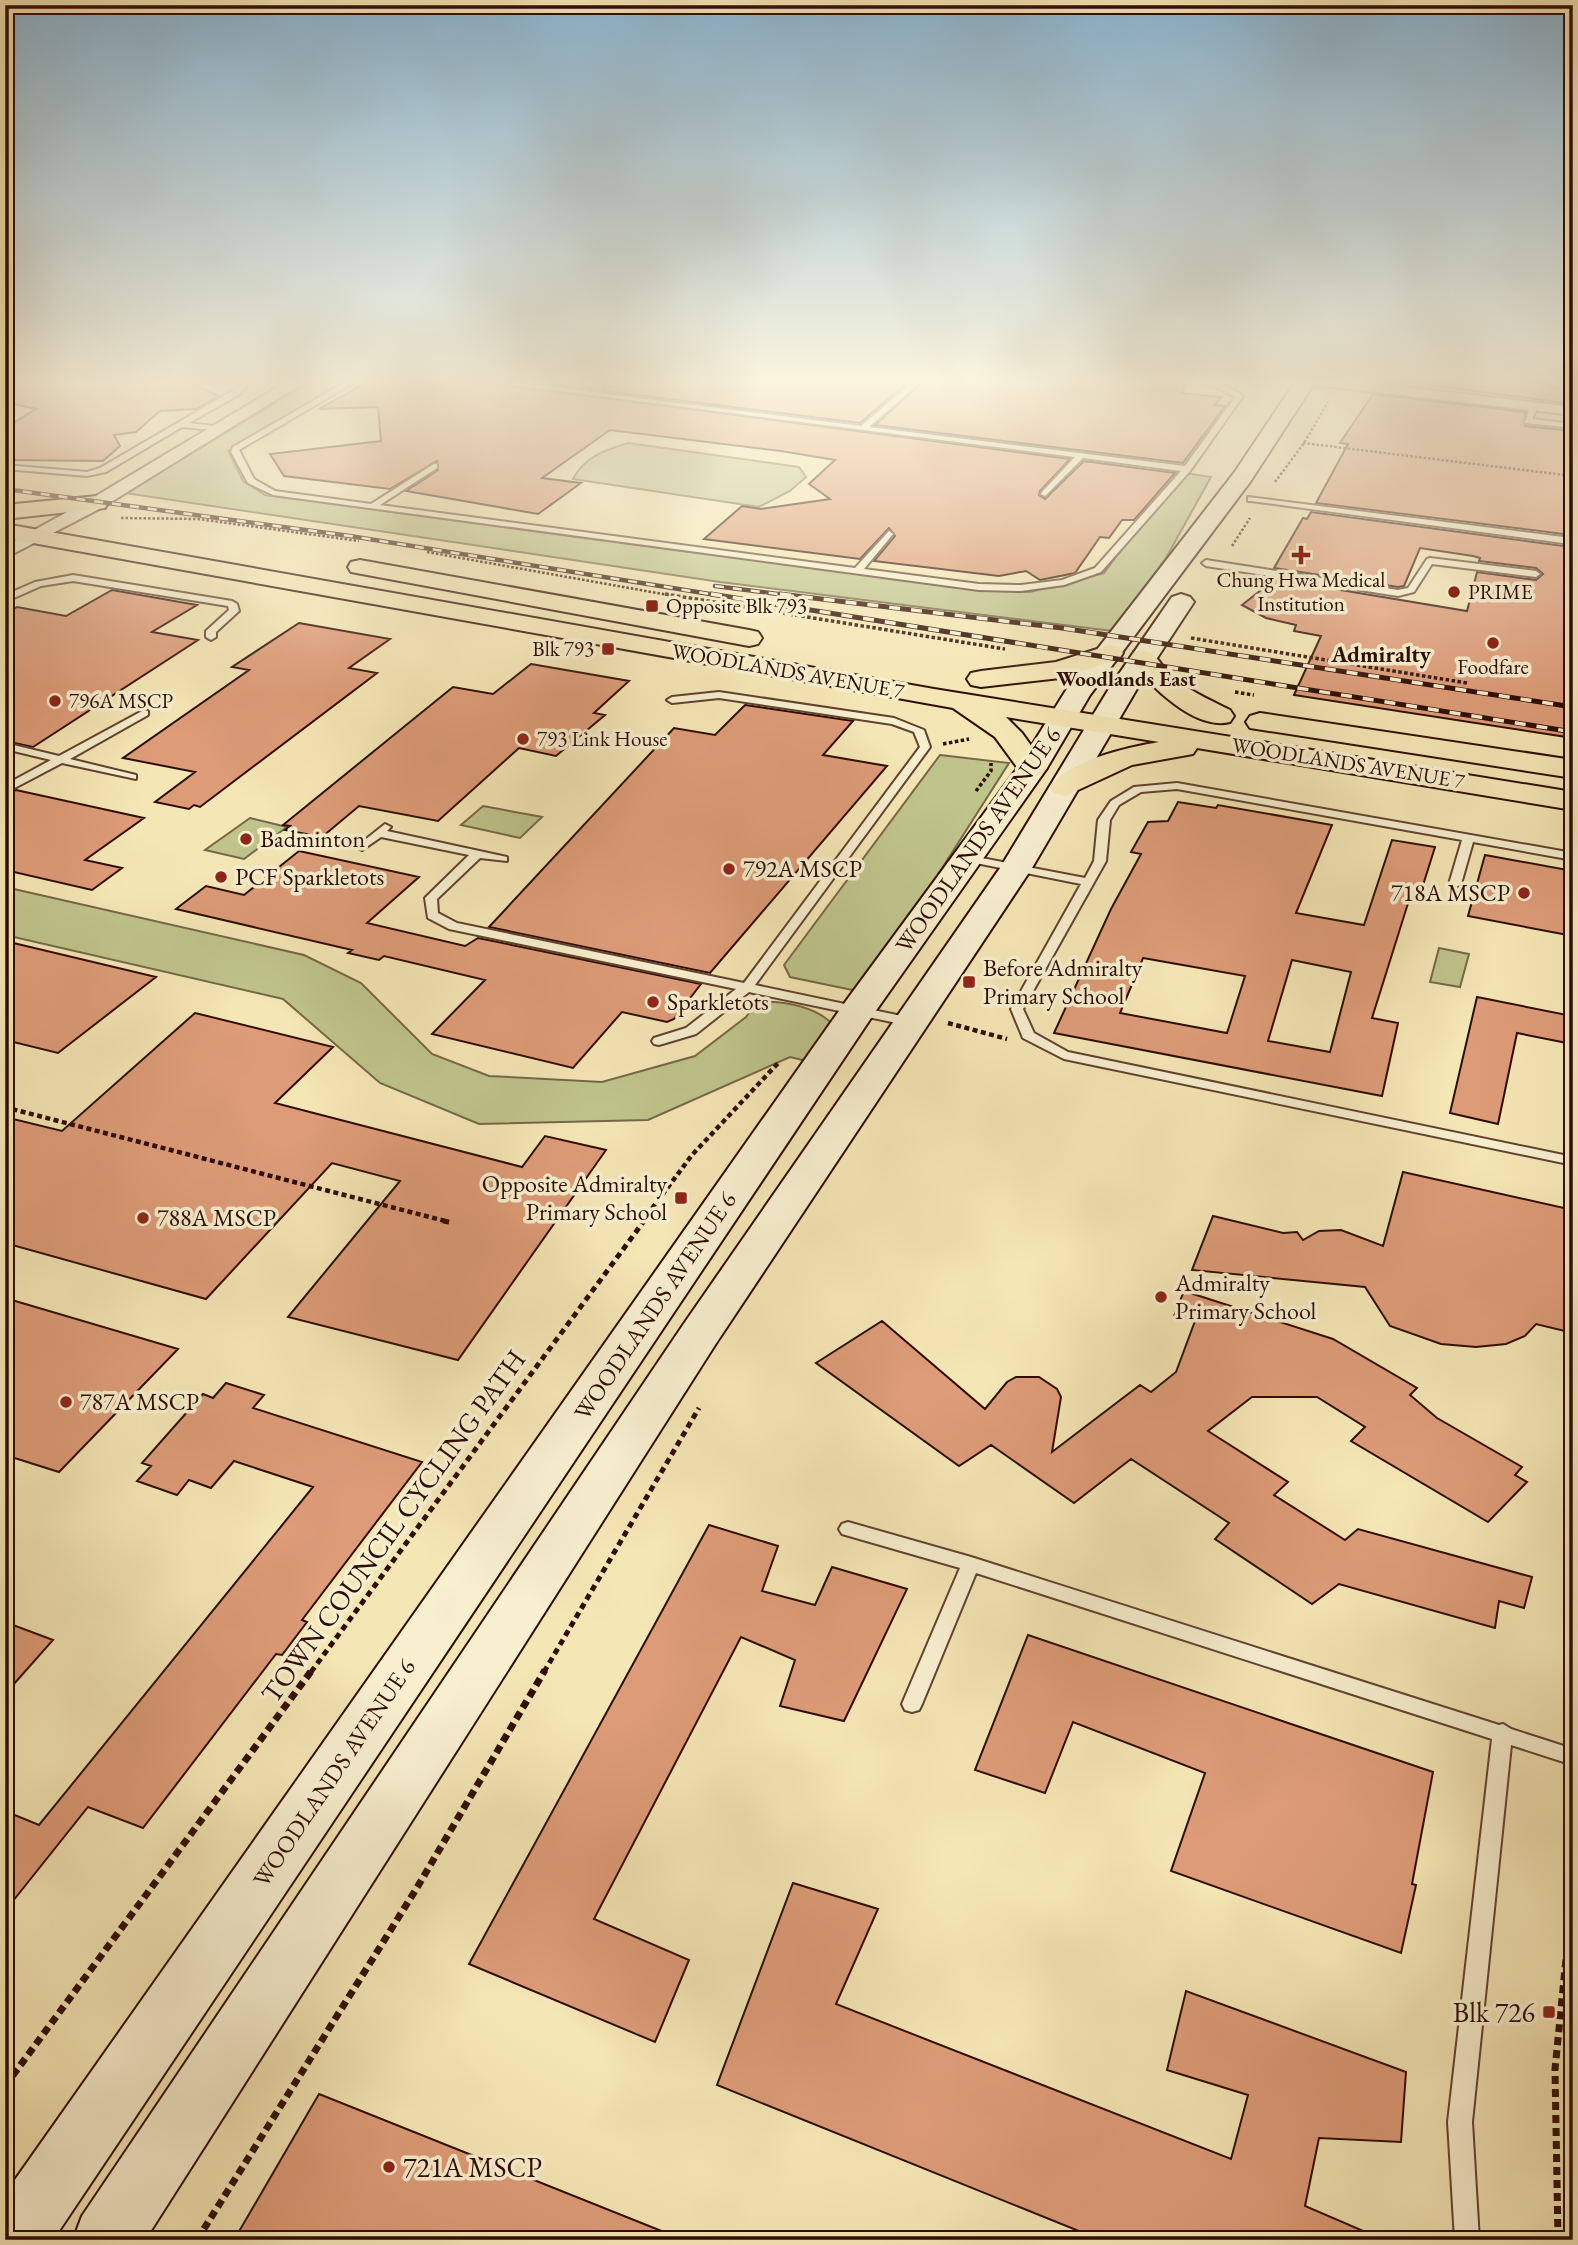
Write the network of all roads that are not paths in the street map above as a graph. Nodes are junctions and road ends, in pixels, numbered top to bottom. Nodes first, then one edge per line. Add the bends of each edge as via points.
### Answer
1 (129, 484) edge
2 (255, 484) edge
3 (407, 484) edge
4 (1055, 484) edge
5 (1173, 484) edge
6 (1237, 484) edge
7 (1268, 484) edge
8 (1045, 494) dead end
9 (1256, 500) junction
10 (97, 503) junction
11 (373, 506) junction
12 (5, 512) edge
13 (64, 521) junction
14 (5, 531) edge
15 (142, 532) dead end
16 (889, 534) dead end
17 (37, 536) junction
18 (1563, 540) dead end
19 (5, 552) edge
20 (331, 563) dead end
21 (1213, 564) junction
22 (856, 570) junction
23 (1536, 574) dead end
24 (5, 599) edge
25 (211, 637) dead end
26 (1111, 653) junction
27 (1143, 658) junction
28 (874, 660) dead end
29 (934, 697) junction
30 (671, 700) dead end
31 (1071, 705) junction
32 (1130, 708) junction
33 (144, 713) dead end
34 (1224, 730) junction
35 (5, 746) edge
36 (64, 758) junction
37 (1032, 768) junction
38 (1573, 769) edge
39 (132, 777) dead end
40 (1065, 787) junction
41 (5, 790) edge
42 (1573, 801) edge
43 (1468, 839) junction
44 (362, 847) dead end
45 (477, 854) junction
46 (1571, 857) edge
47 (966, 858) junction
48 (503, 859) dead end
49 (1016, 868) junction
50 (1567, 870) dead end
51 (1089, 882) junction
52 (1455, 884) dead end
53 (748, 986) junction
54 (859, 1009) junction
55 (924, 1021) junction
56 (659, 1041) dead end
57 (1573, 1161) edge
58 (848, 1529) dead end
59 (971, 1564) junction
60 (912, 1704) dead end
61 (1503, 1732) junction
62 (1573, 1756) edge
63 (13, 2240) edge
64 (106, 2240) edge
65 (1467, 2240) edge

1 - 10 street
2 - 11 lane via 273,493
3 - 11 lane
4 - 8 lane
5 - 22 lane via 1098,570 1064,582 979,587
6 - 26 street, WOODLANDS AVENUE 6
7 - 9 street, WOODLANDS AVENUE 6
9 - 18 lane
9 - 21 street, WOODLANDS AVENUE 6
10 - 12 main road
10 - 13 street
11 - 22 lane
12 - 13 main road
13 - 15 main road
13 - 17 street
14 - 17 main road, WOODLANDS AVENUE 7
16 - 22 lane
17 - 19 street
17 - 29 main road, WOODLANDS AVENUE 7
20 - 28 main road, WOODLANDS AVENUE 7
21 - 23 lane via 1398,593 1411,590 1430,561
21 - 27 street, WOODLANDS AVENUE 6
24 - 25 lane via 29,586 74,578 232,604 234,611 211,631
26 - 31 street, WOODLANDS AVENUE 6
26 - 31 main road, WOODLANDS AVENUE 7 via 1060,670 968,676
27 - 32 street, WOODLANDS AVENUE 6
27 - 34 main road via 1155,678
29 - 31 main road, WOODLANDS AVENUE 7
29 - 37 main road via 987,715 1005,727
30 - 53 lane via 719,695 894,721 919,730 925,747
31 - 32 main road, WOODLANDS AVENUE 7
31 - 37 street, WOODLANDS AVENUE 6
32 - 34 main road, WOODLANDS AVENUE 7
32 - 34 main road, WOODLANDS AVENUE 7
32 - 40 street, WOODLANDS AVENUE 6
33 - 36 lane
34 - 38 main road, WOODLANDS AVENUE 7
34 - 40 main road via 1129,754 1096,767
34 - 42 main road, WOODLANDS AVENUE 7
35 - 36 lane
36 - 39 lane
36 - 41 lane
37 - 47 street, WOODLANDS AVENUE 6
40 - 49 street, WOODLANDS AVENUE 6
43 - 46 lane
43 - 51 lane via 1159,786 1138,789 1115,803 1104,820 1100,861
43 - 52 lane
44 - 45 lane via 382,830
45 - 48 lane
45 - 53 lane via 431,898 432,915 464,929
46 - 50 lane
47 - 49 lane
47 - 54 street, WOODLANDS AVENUE 6
49 - 51 lane
49 - 55 street, WOODLANDS AVENUE 6
51 - 57 lane via 1017,1009 1028,1035 1063,1055
53 - 54 lane
53 - 56 lane via 691,1031
54 - 55 lane
54 - 63 street, WOODLANDS AVENUE 6
55 - 64 street, WOODLANDS AVENUE 6 via 699,1335
58 - 59 lane
59 - 60 lane
59 - 61 lane
61 - 62 lane
61 - 65 lane via 1460,2122

